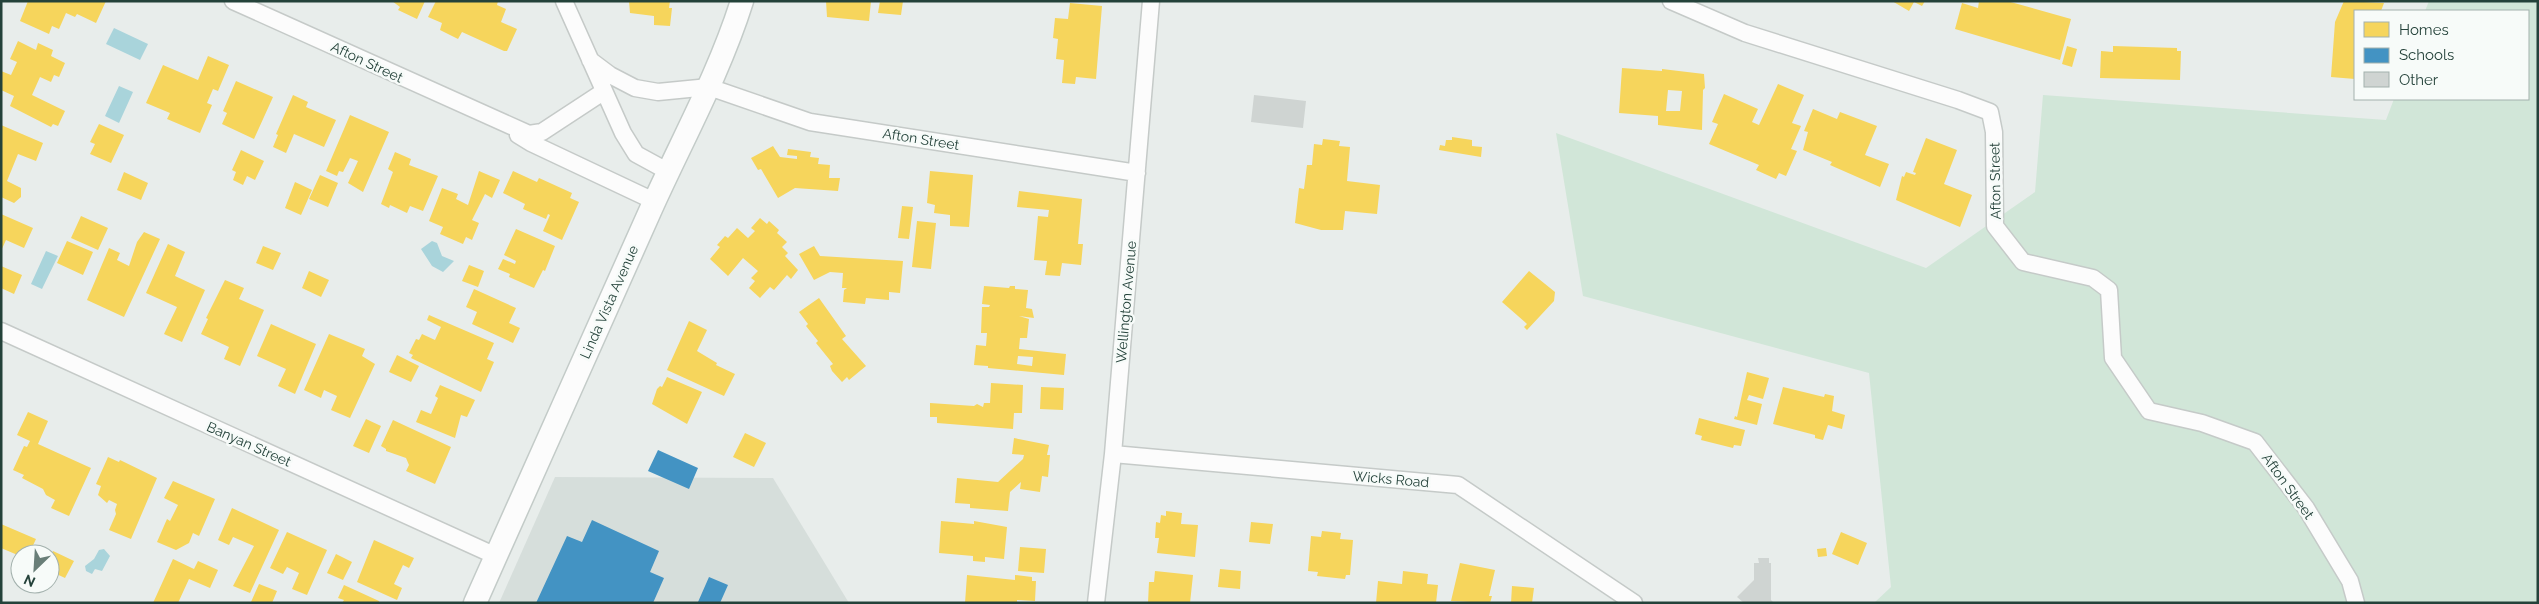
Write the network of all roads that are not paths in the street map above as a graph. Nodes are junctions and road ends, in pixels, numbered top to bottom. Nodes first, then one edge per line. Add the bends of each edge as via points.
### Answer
1 (233, 1) edge
2 (564, 1) edge
3 (742, 1) edge
4 (1151, 1) edge
5 (1671, 1) edge
6 (590, 60) junction
7 (709, 87) junction
8 (603, 92) junction
9 (500, 123) junction
10 (669, 172) junction
11 (1137, 173) junction
12 (654, 201) junction
13 (1, 331) edge
14 (1114, 454) junction
15 (496, 556) junction
16 (475, 603) edge
17 (1096, 603) edge
18 (1634, 603) edge
19 (2356, 603) edge

1 - 9 street, Afton Street
2 - 6 street
3 - 7 main road, Linda Vista Avenue
4 - 11 street, Wellington Avenue
5 - 19 street, Afton Street via 1745,33 1990,112 1994,132 1995,226 2023,262 2093,278 2109,290 2113,358 2149,410 2202,423 2255,442 2306,508 2350,581
6 - 7 street via 635,88 658,92
6 - 8 street
7 - 10 main road, Linda Vista Avenue
7 - 11 street, Afton Street via 810,122
8 - 9 street, Afton Street via 542,132 529,134
8 - 10 street via 636,154
9 - 12 street, Afton Street via 531,143
10 - 12 main road, Linda Vista Avenue
11 - 14 street, Wellington Avenue
12 - 15 main road, Linda Vista Avenue
13 - 15 street, Banyan Street
14 - 17 street, Wellington Avenue
14 - 18 street, Wicks Road via 1458,484
15 - 16 main road, Linda Vista Avenue

